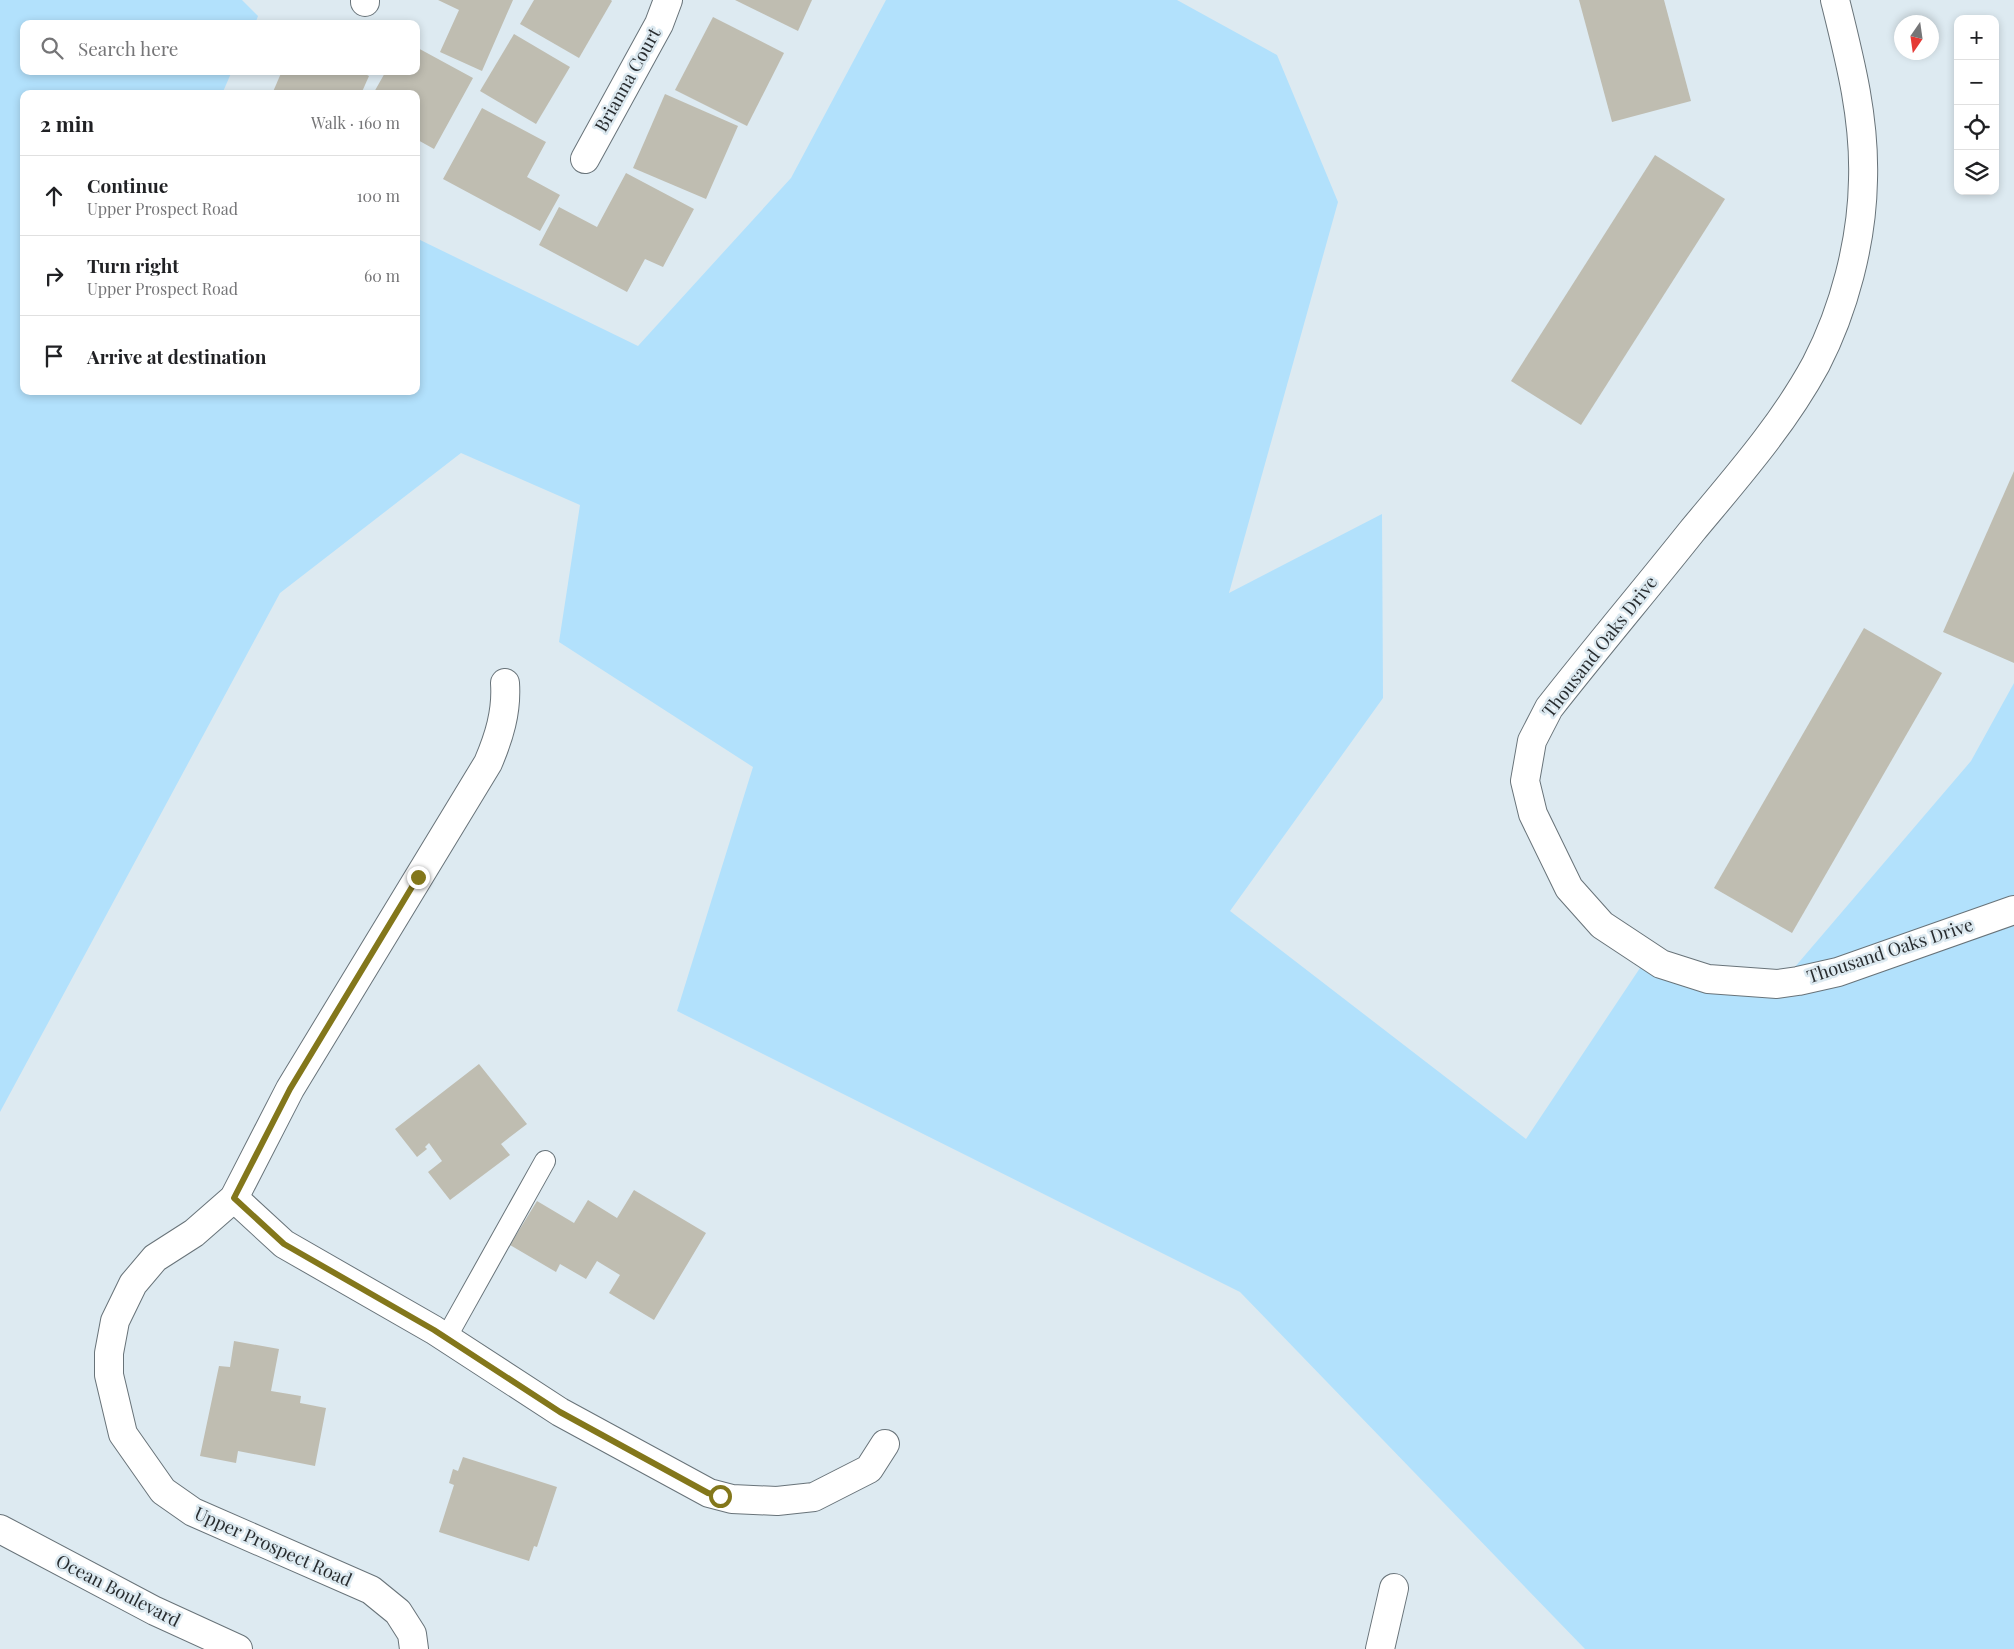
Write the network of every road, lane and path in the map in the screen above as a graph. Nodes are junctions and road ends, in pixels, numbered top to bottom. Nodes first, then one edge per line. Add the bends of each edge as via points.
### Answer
1 (668, 0) edge
2 (1835, 0) edge
3 (585, 159) dead end
4 (505, 683) dead end
5 (2014, 910) edge
6 (546, 1161) dead end
7 (234, 1198) junction
8 (446, 1338) junction
9 (885, 1444) dead end
10 (0, 1529) edge
11 (1394, 1588) dead end
12 (238, 1649) edge
13 (414, 1649) edge
14 (1380, 1649) edge

1 - 3 street, Brianna Court via 659,24
2 - 5 street, Thousand Oaks Drive via 1858,93 1864,182 1857,241 1830,334 1792,403 1755,454 1549,708 1532,742 1525,781 1534,814 1569,888 1602,925 1661,964 1708,978 1777,984 1798,982 1838,972
4 - 7 street, Upper Prospect Road via 501,732 488,763 290,1089
6 - 8 lane
7 - 8 street via 284,1244
7 - 13 street, Upper Prospect Road via 194,1233 155,1258 133,1284 115,1320 109,1375 123,1434 163,1491 193,1512 371,1590 398,1612 412,1634
8 - 9 street via 560,1412 708,1493 732,1499 777,1501 814,1497 869,1469
10 - 12 street, Ocean Boulevard via 155,1611
11 - 14 street

